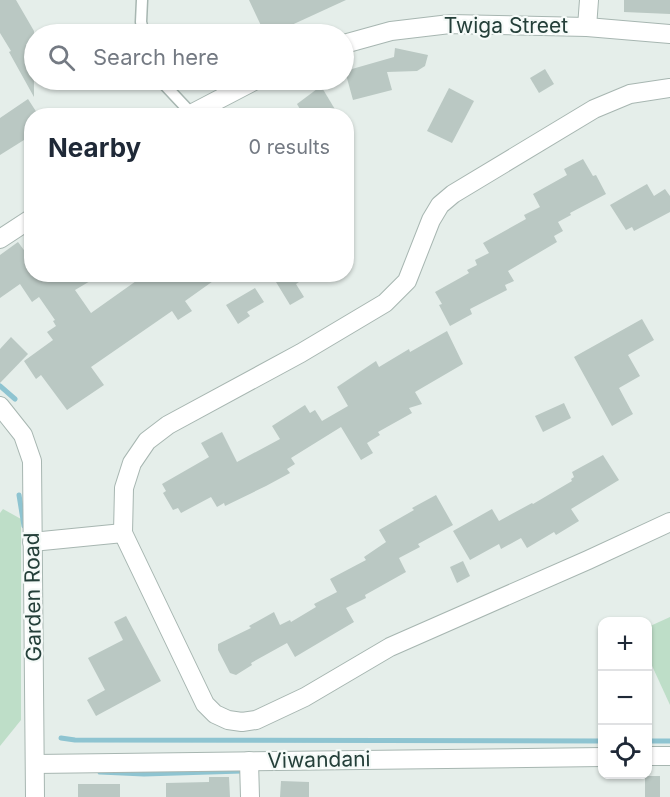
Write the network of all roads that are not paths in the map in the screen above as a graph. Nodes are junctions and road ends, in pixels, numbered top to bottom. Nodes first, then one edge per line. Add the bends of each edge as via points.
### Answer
1 (142, 0) edge
2 (589, 0) edge
3 (142, 24) edge
4 (587, 27) junction
5 (670, 34) edge
6 (354, 41) edge
7 (670, 88) edge
8 (169, 90) edge
9 (236, 90) edge
10 (184, 108) edge
11 (201, 108) edge
12 (24, 223) edge
13 (0, 239) edge
14 (0, 406) edge
15 (670, 522) edge
16 (123, 533) junction
17 (32, 542) junction
18 (652, 756) edge
19 (670, 756) edge
20 (598, 757) edge
21 (249, 761) junction
22 (34, 764) junction
23 (35, 797) edge
24 (250, 797) edge

1 - 3 lane
2 - 4 street
4 - 5 street, Twiga Street
4 - 6 street, Twiga Street via 450,24 391,31
7 - 16 street via 630,93 594,109 453,194 431,220 407,281 385,303 168,425 147,441 132,463 124,488
8 - 10 lane
9 - 11 street
12 - 13 street
14 - 17 street, Garden Road via 23,435 32,461
15 - 16 street via 390,647 305,697 242,723 215,714 205,704
16 - 17 street
17 - 22 street, Garden Road
18 - 19 street
20 - 21 street, Viwandani
21 - 22 street, Viwandani
21 - 24 street
22 - 23 street, Garden Road

